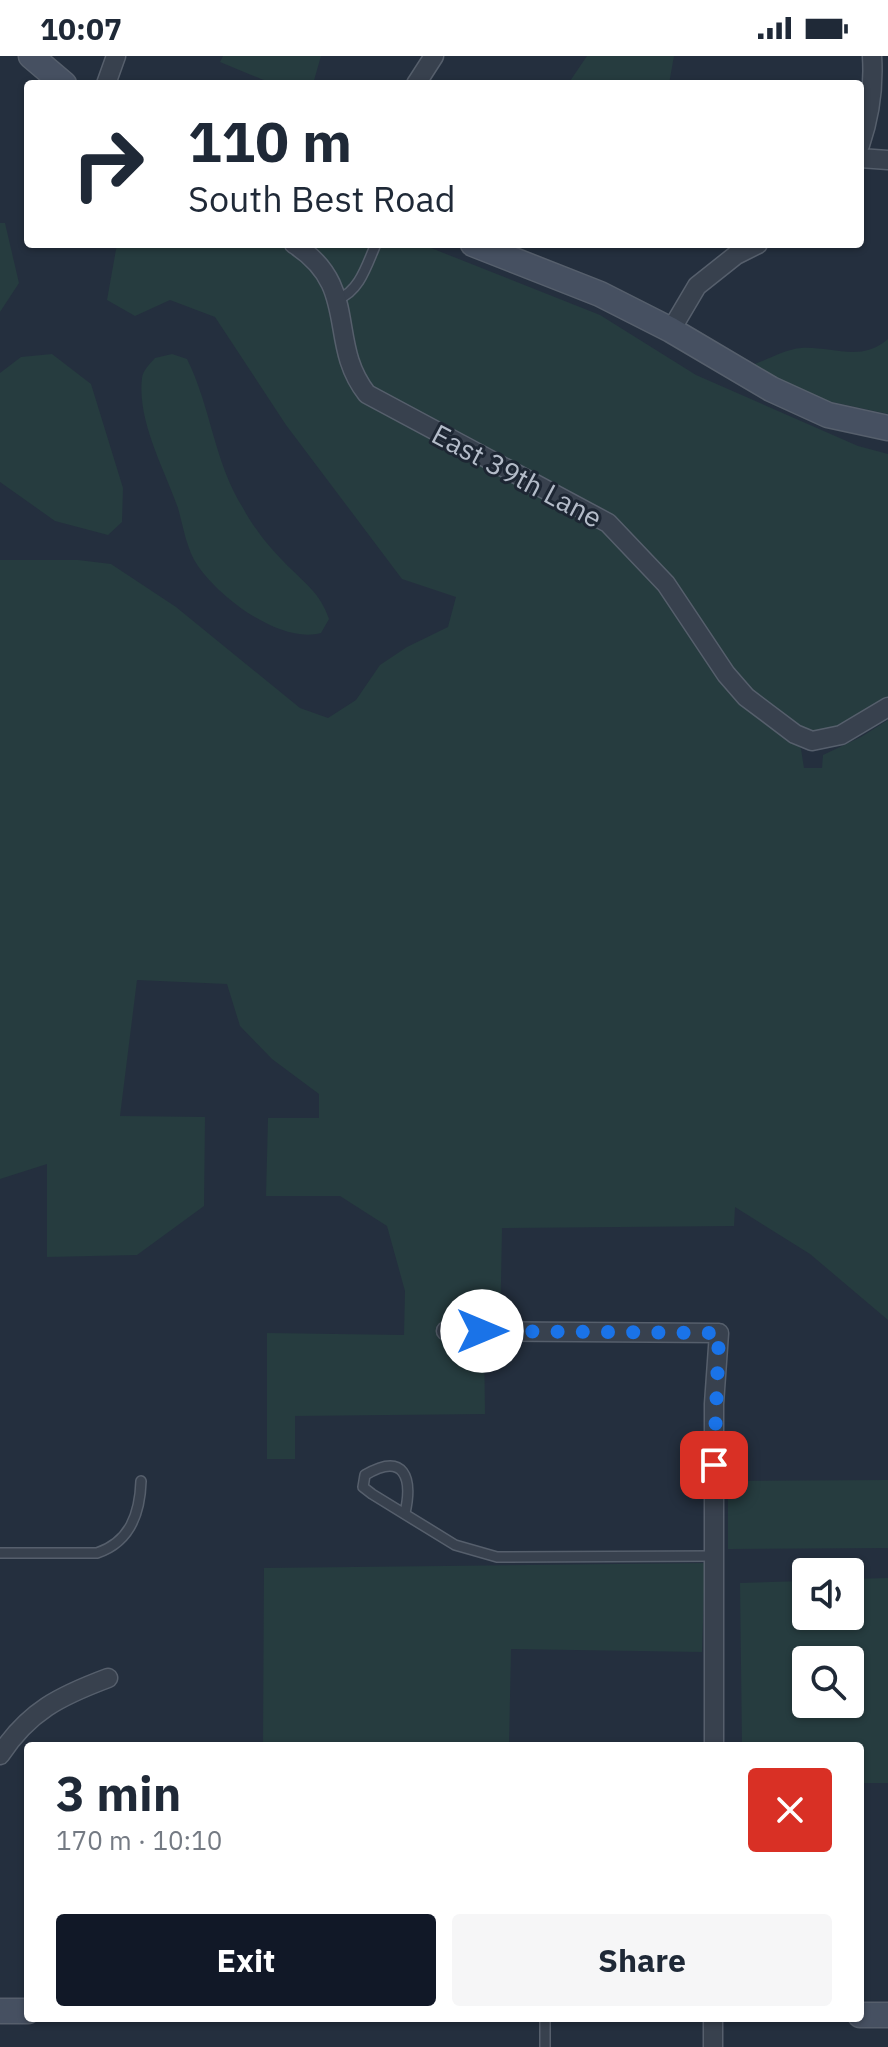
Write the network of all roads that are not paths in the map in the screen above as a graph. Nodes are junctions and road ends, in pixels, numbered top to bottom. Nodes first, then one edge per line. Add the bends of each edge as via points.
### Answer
1 (31, 56) edge
2 (116, 56) edge
3 (434, 56) edge
4 (872, 56) edge
5 (59, 80) edge
6 (107, 80) edge
7 (419, 80) edge
8 (864, 130) edge
9 (864, 158) edge
10 (888, 160) edge
11 (300, 248) edge
12 (374, 248) edge
13 (483, 248) edge
14 (750, 248) edge
15 (338, 299) junction
16 (671, 330) junction
17 (888, 428) edge
18 (888, 707) edge
19 (446, 1331) dead end
20 (141, 1481) dead end
21 (405, 1513) junction
22 (0, 1553) edge
23 (714, 1556) junction
24 (108, 1678) dead end
25 (714, 1742) edge
26 (0, 1755) edge
27 (0, 2011) edge
28 (24, 2011) edge
29 (864, 2015) edge
30 (888, 2015) edge
31 (545, 2022) edge
32 (713, 2022) edge
33 (545, 2047) edge
34 (713, 2047) edge

1 - 5 street
2 - 6 street
3 - 7 street
4 - 8 street
9 - 10 street
11 - 15 street, East 39th Lane via 328,274
12 - 15 lane via 356,286
13 - 16 street via 600,294
14 - 16 street via 697,286
15 - 18 street, East 39th Lane via 349,364 367,394 608,523 666,584 746,697 795,734 812,741 841,735
16 - 17 street via 771,389 828,415
19 - 23 street via 719,1333
20 - 22 lane via 137,1515 124,1537 107,1550
21 - 21 lane via 363,1487 365,1475 389,1465 406,1474
21 - 23 lane via 455,1545 497,1557
23 - 25 street
24 - 26 street via 64,1695 18,1728
27 - 28 street
29 - 30 street
31 - 33 lane
32 - 34 street

